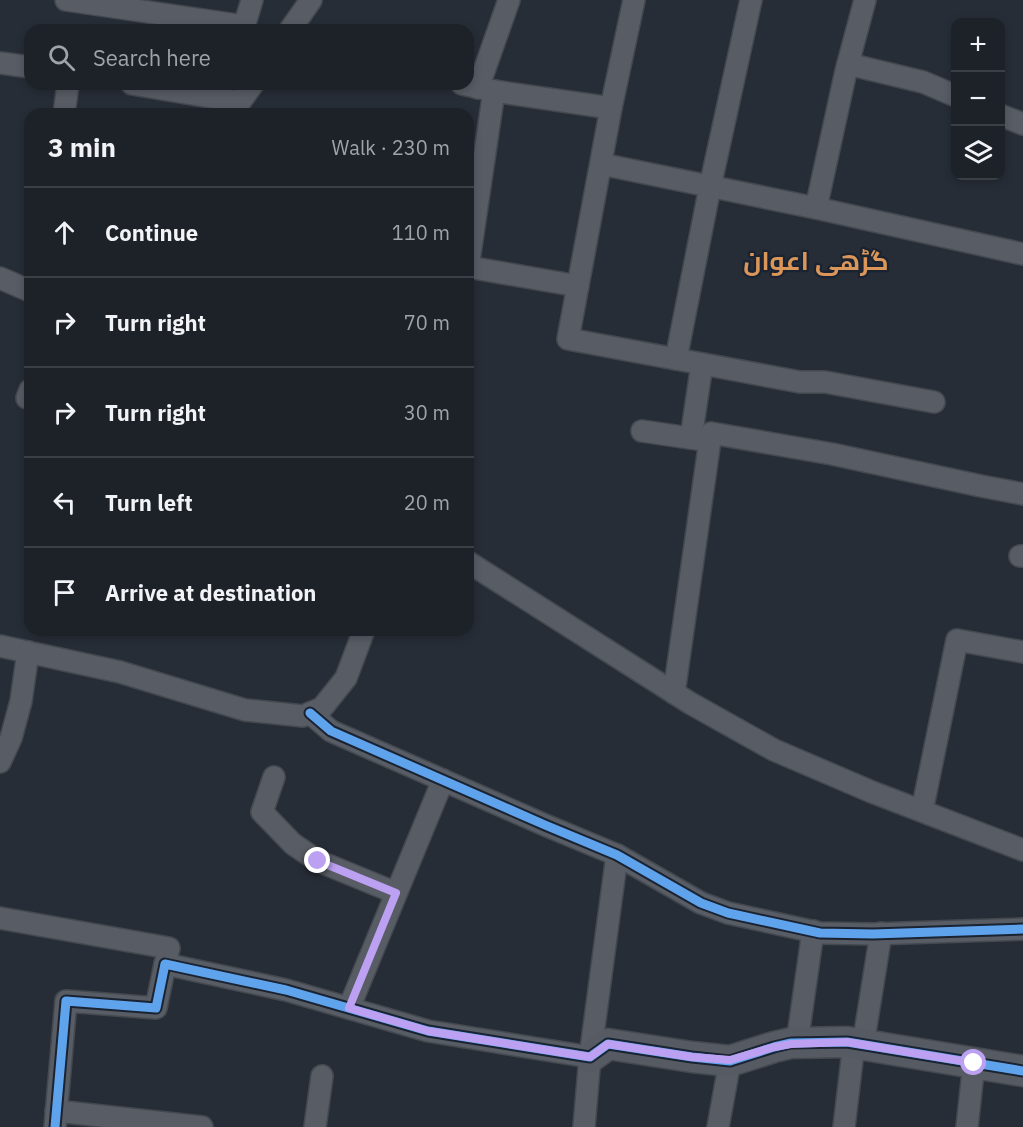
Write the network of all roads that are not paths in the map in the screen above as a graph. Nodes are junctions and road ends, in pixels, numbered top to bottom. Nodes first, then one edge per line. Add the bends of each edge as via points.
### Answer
1 (66, 0) edge
2 (252, 0) edge
3 (311, 0) edge
4 (509, 0) edge
5 (634, 0) edge
6 (751, 0) edge
7 (865, 0) edge
8 (219, 24) edge
9 (245, 24) edge
10 (294, 24) edge
11 (0, 63) edge
12 (848, 64) junction
13 (24, 66) edge
14 (478, 88) edge
15 (67, 90) edge
16 (250, 90) edge
17 (211, 91) edge
18 (951, 94) edge
19 (65, 108) edge
20 (239, 108) edge
21 (611, 108) junction
22 (1005, 117) edge
23 (1023, 124) edge
24 (474, 160) edge
25 (601, 164) junction
26 (711, 187) junction
27 (816, 208) junction
28 (1023, 254) edge
29 (474, 268) edge
30 (0, 279) edge
31 (578, 286) junction
32 (24, 289) edge
33 (676, 359) junction
34 (702, 364) junction
35 (934, 402) dead end
36 (642, 431) dead end
37 (700, 440) junction
38 (1023, 494) edge
39 (474, 566) edge
40 (362, 636) edge
41 (0, 646) edge
42 (28, 652) junction
43 (1023, 652) edge
44 (674, 693) junction
45 (310, 713) junction
46 (0, 762) edge
47 (274, 777) dead end
48 (443, 780) junction
49 (922, 812) junction
50 (1023, 850) edge
51 (617, 855) junction
52 (396, 893) junction
53 (0, 918) edge
54 (1023, 929) edge
55 (813, 932) junction
56 (881, 933) junction
57 (165, 964) junction
58 (349, 1008) junction
59 (797, 1043) junction
60 (858, 1044) junction
61 (590, 1057) junction
62 (730, 1060) junction
63 (974, 1063) junction
64 (1023, 1071) edge
65 (322, 1076) dead end
66 (55, 1119) edge
67 (202, 1127) edge
68 (315, 1127) edge
69 (584, 1127) edge
70 (718, 1127) edge
71 (844, 1127) edge
72 (967, 1127) edge

1 - 8 street
2 - 9 street
3 - 10 street
4 - 14 street
5 - 21 street
6 - 26 street
7 - 12 street
11 - 13 street
12 - 18 street via 922,82
12 - 27 street
14 - 21 street
14 - 24 street
15 - 19 street
16 - 20 street
17 - 20 street
21 - 25 street
22 - 23 street
25 - 26 street
25 - 31 street
26 - 27 street
26 - 33 street
27 - 28 street
29 - 31 street
30 - 32 street
31 - 33 street via 568,339
33 - 34 street
34 - 35 street
34 - 37 street
36 - 37 street
37 - 38 street via 711,433 832,453
37 - 44 street
39 - 44 street
40 - 45 street via 346,678 322,708
41 - 42 street
42 - 45 street via 120,672 245,710 303,716
42 - 46 street via 21,701
43 - 49 street via 957,640
44 - 49 street via 774,750
45 - 48 street via 331,731
47 - 52 street via 262,812 293,844 318,861
48 - 51 street
48 - 52 street
49 - 50 street
51 - 55 street via 701,903
51 - 61 street
52 - 58 street
53 - 57 street via 169,948
54 - 56 street
55 - 56 street
55 - 59 street
56 - 60 street
57 - 58 street
57 - 66 street via 156,1008 66,1001
58 - 61 street via 428,1031
59 - 60 street
59 - 62 street
60 - 63 street
60 - 71 street
61 - 62 street via 608,1044
61 - 69 street
62 - 70 street
63 - 64 street
63 - 72 street
65 - 68 street
66 - 67 street

